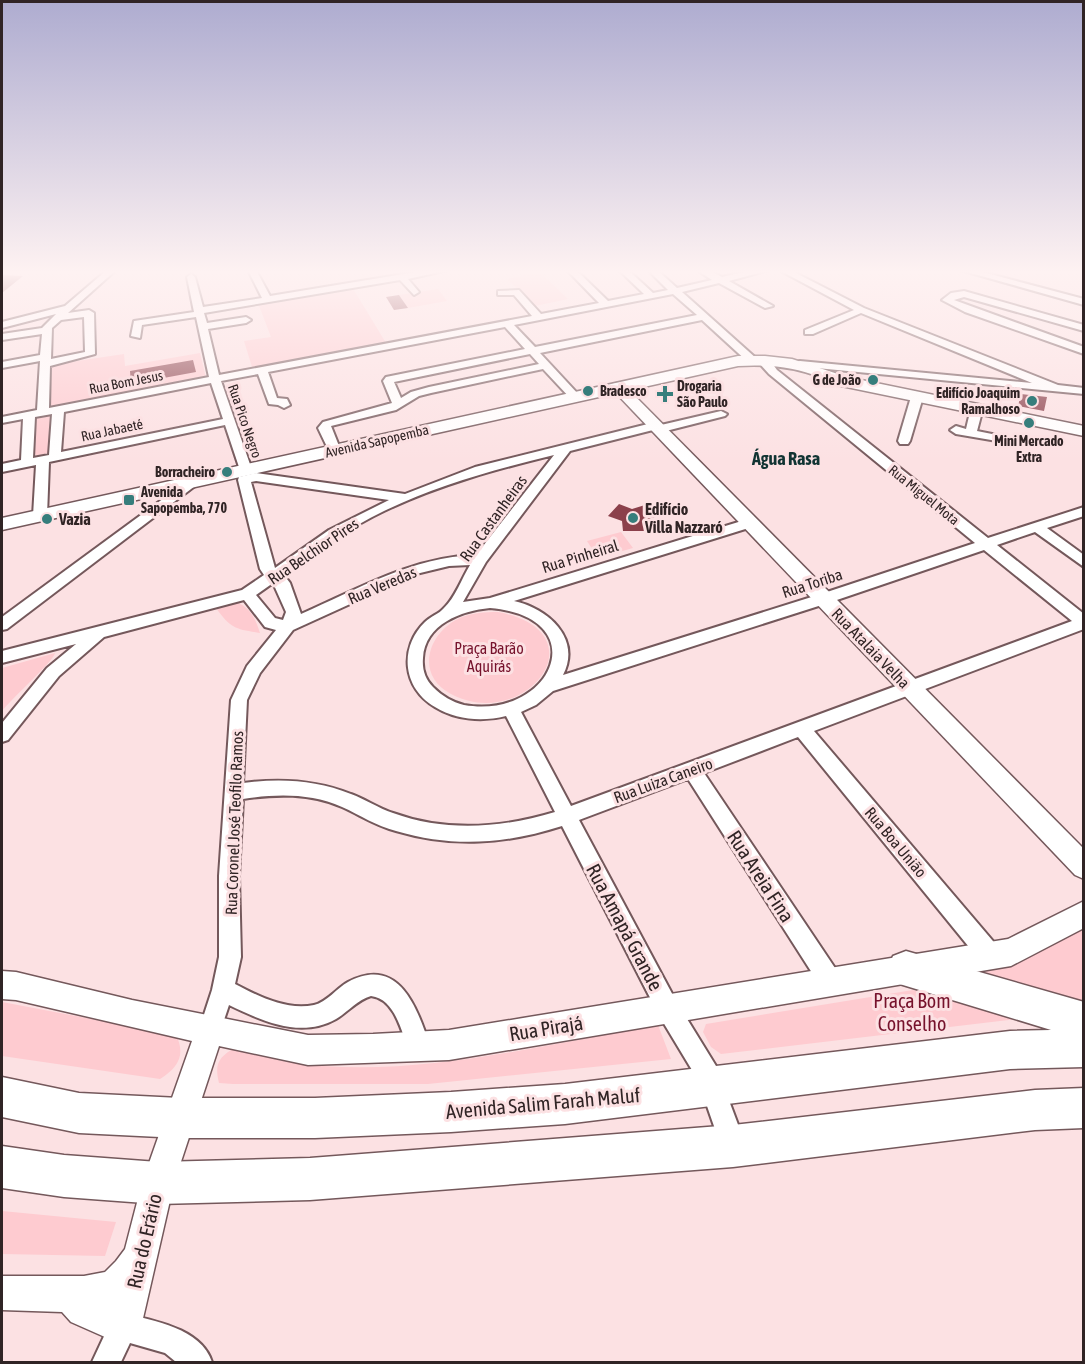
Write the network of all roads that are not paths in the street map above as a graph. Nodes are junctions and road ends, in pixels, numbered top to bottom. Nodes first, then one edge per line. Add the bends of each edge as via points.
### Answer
1 (23, 334) edge
2 (46, 334) edge
3 (90, 334) edge
4 (204, 334) edge
5 (451, 334) edge
6 (517, 334) edge
7 (618, 334) edge
8 (725, 334) edge
9 (920, 334) edge
10 (1035, 334) edge
11 (2, 337) edge
12 (533, 350) junction
13 (1083, 351) edge
14 (44, 361) junction
15 (761, 362) junction
16 (2, 364) edge
17 (547, 365) junction
18 (793, 367) junction
19 (262, 370) junction
20 (845, 375) junction
21 (215, 379) junction
22 (618, 387) junction
23 (1055, 388) junction
24 (1083, 391) edge
25 (575, 397) junction
26 (918, 397) junction
27 (284, 405) dead end
28 (399, 405) junction
29 (977, 408) junction
30 (58, 409) junction
31 (43, 412) junction
32 (29, 414) junction
33 (721, 414) dead end
34 (2, 420) edge
35 (230, 421) junction
36 (657, 428) junction
37 (956, 430) dead end
38 (1083, 431) edge
39 (971, 433) junction
40 (993, 438) dead end
41 (904, 441) dead end
42 (566, 448) junction
43 (335, 451) junction
44 (49, 458) junction
45 (27, 462) junction
46 (2, 468) edge
47 (268, 472) junction
48 (245, 477) junction
49 (190, 483) junction
50 (405, 498) junction
51 (1083, 511) edge
52 (40, 516) junction
53 (750, 523) junction
54 (2, 524) edge
55 (1037, 527) junction
56 (984, 544) junction
57 (480, 560) junction
58 (1083, 562) edge
59 (274, 577) junction
60 (247, 594) junction
61 (823, 598) junction
62 (490, 603) junction
63 (450, 612) junction
64 (1083, 623) edge
65 (2, 625) edge
66 (288, 626) junction
67 (104, 631) junction
68 (2, 657) edge
69 (551, 685) junction
70 (910, 688) junction
71 (511, 710) junction
72 (802, 729) junction
73 (2, 735) edge
74 (692, 770) junction
75 (233, 793) junction
76 (567, 816) junction
77 (1083, 867) edge
78 (1083, 914) edge
79 (990, 955) junction
80 (906, 969) junction
81 (831, 982) junction
82 (2, 985) edge
83 (223, 990) junction
84 (668, 1009) junction
85 (1083, 1021) edge
86 (210, 1030) junction
87 (418, 1046) junction
88 (1083, 1048) edge
89 (712, 1086) junction
90 (2, 1097) edge
91 (1083, 1108) edge
92 (180, 1118) junction
93 (733, 1146) junction
94 (2, 1167) edge
95 (158, 1183) junction
96 (140, 1257) junction
97 (2, 1293) edge
98 (70, 1295) junction
99 (123, 1326) junction
100 (106, 1362) edge
101 (198, 1362) edge

1 - 11 street
2 - 14 street
3 - 14 street via 90,354
4 - 21 street, Rua Pico Negro
5 - 19 street, Rua Bom Jesus
6 - 12 street
7 - 12 street
8 - 15 street, Rua Miguel Mota
9 - 23 street
10 - 13 street
12 - 17 street
12 - 28 street via 390,379
14 - 16 street
14 - 31 street
15 - 18 main road, Avenida Sapopemba
15 - 22 main road, Avenida Sapopemba via 729,363
15 - 56 street, Rua Miguel Mota
17 - 25 street
17 - 28 street via 429,390
18 - 20 main road, Avenida Sapopemba
18 - 20 main road, Avenida Sapopemba
19 - 21 street, Rua Bom Jesus
19 - 27 street via 273,402 283,401
20 - 23 street
20 - 26 main road, Avenida Sapopemba
21 - 30 street, Rua Bom Jesus
21 - 35 street, Rua Pico Negro
22 - 25 main road, Avenida Sapopemba
22 - 36 street, Rua Atalaia Velha
23 - 24 street
25 - 43 main road, Avenida Sapopemba
26 - 29 main road, Avenida Sapopemba
26 - 41 street
28 - 43 street via 327,424 324,428
29 - 38 main road, Avenida Sapopemba
29 - 39 street
30 - 31 street, Rua Bom Jesus
30 - 44 street
31 - 32 street, Rua Bom Jesus
32 - 34 street, Rua Bom Jesus
32 - 45 street
33 - 36 street
35 - 44 street, Rua Jabaeté
35 - 48 street, Rua Pico Negro
36 - 42 street, Rua Belchior Pires
36 - 53 street, Rua Atalaia Velha
37 - 39 street
39 - 40 street
42 - 50 street, Rua Belchior Pires via 479,470
42 - 57 street, Rua Castanheiras
43 - 47 main road, Avenida Sapopemba
44 - 45 street, Rua Jabaeté
44 - 52 street
45 - 46 street, Rua Jabaeté
47 - 48 main road, Avenida Sapopemba
47 - 50 street
48 - 49 main road, Avenida Sapopemba
48 - 59 street, Rua Pico Negro via 262,552
49 - 52 main road, Avenida Sapopemba
49 - 65 street
50 - 59 street, Rua Belchior Pires via 334,533
51 - 55 street, Rua Toriba
52 - 54 main road, Avenida Sapopemba
53 - 61 street, Rua Atalaia Velha
53 - 62 street, Rua Pinheiral
55 - 56 street, Rua Toriba
55 - 58 street
56 - 61 street, Rua Toriba
56 - 64 street, Rua Miguel Mota
57 - 63 street, Rua Castanheiras
57 - 66 street, Rua Veredas via 449,561 412,570
59 - 60 street, Rua Belchior Pires
59 - 66 street, Rua Pico Negro via 283,583 294,612
60 - 66 street via 270,623
60 - 67 street, Rua Belchior Pires
61 - 69 street, Rua Toriba
61 - 70 street, Rua Atalaia Velha
62 - 63 street
62 - 69 street via 530,611 557,635 562,652 560,669
63 - 71 street via 421,637 414,654 415,672 423,688 440,702 461,711 486,714
64 - 70 street, Rua Luiza Caneiro
66 - 75 street, Rua Coronel José Teofilo Ramos via 262,655 239,700
67 - 68 street, Rua Belchior Pires
67 - 73 street via 53,672
69 - 71 street via 534,700
70 - 72 street, Rua Luiza Caneiro
70 - 77 street, Rua Atalaia Velha
71 - 76 street, Rua Amapá Grande
72 - 74 street, Rua Luiza Caneiro
72 - 79 street, Rua Boa União
74 - 76 street, Rua Luiza Caneiro
74 - 81 street, Rua Areia Fina
75 - 76 street, Rua Luiza Caneiro via 297,786 322,791 394,823 457,834 501,834
75 - 83 street, Rua Coronel José Teofilo Ramos via 230,957
76 - 84 street, Rua Amapá Grande
78 - 79 street, Rua Pirajá via 1011,952
79 - 80 street, Rua Pirajá
80 - 81 street, Rua Pirajá
80 - 85 highway
81 - 84 street, Rua Pirajá
82 - 86 street, Rua Pirajá
83 - 86 street, Rua Coronel José Teofilo Ramos
83 - 87 street via 271,1011 307,1017 326,1012 357,989 380,985 399,998
84 - 87 street, Rua Pirajá via 449,1045
84 - 89 street, Rua Amapá Grande
86 - 87 street, Rua Pirajá via 308,1050
86 - 92 street, Rua Coronel José Teofilo Ramos
88 - 89 highway, Avenida Salim Farah Maluf via 1010,1050
89 - 92 highway, Avenida Salim Farah Maluf via 565,1104 451,1112
89 - 93 street, Rua Amapá Grande
90 - 92 highway, Avenida Salim Farah Maluf via 79,1113
91 - 93 highway via 1035,1110
92 - 95 street, Rua do Erário
93 - 95 highway via 310,1179
94 - 95 highway
95 - 96 street, Rua do Erário
96 - 98 street via 121,1281 110,1288
96 - 99 street, Rua do Erário
97 - 98 street
98 - 99 street via 84,1309
99 - 100 street, Rua do Erário
99 - 101 street via 173,1341

